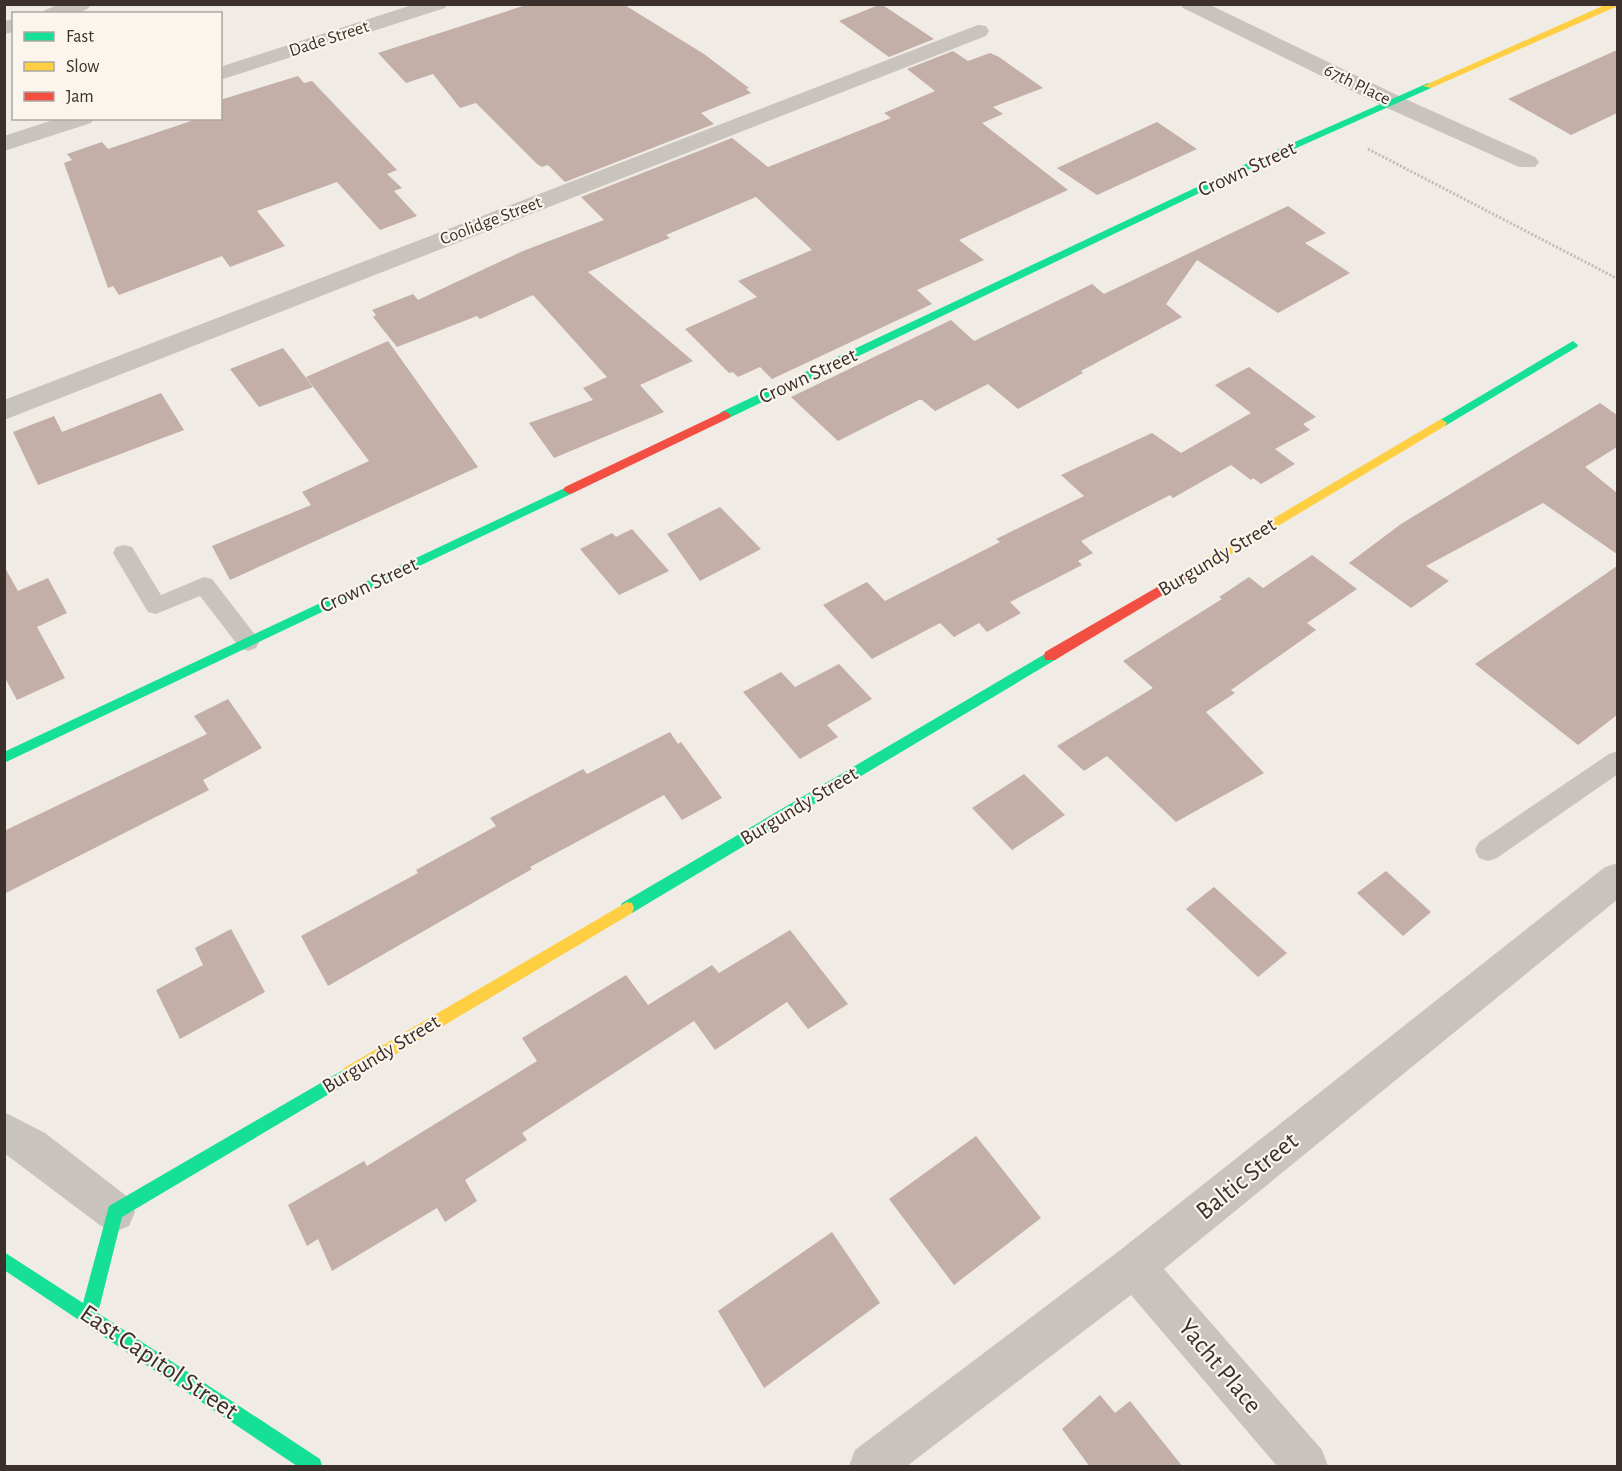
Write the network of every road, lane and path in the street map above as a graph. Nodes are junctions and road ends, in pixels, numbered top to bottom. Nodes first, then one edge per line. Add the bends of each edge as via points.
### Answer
1 (82, 4) edge
2 (438, 4) edge
3 (1190, 4) edge
4 (1615, 4) edge
5 (58, 12) edge
6 (978, 32) dead end
7 (222, 73) edge
8 (1395, 104) junction
9 (76, 120) edge
10 (1332, 130) junction
11 (4, 144) edge
12 (1527, 162) dead end
13 (1617, 279) edge
14 (1573, 345) dead end
15 (4, 411) edge
16 (124, 553) dead end
17 (248, 642) junction
18 (4, 758) edge
19 (1617, 761) edge
20 (1488, 850) dead end
21 (1617, 878) edge
22 (4, 1131) edge
23 (115, 1212) junction
24 (4, 1260) edge
25 (1134, 1266) junction
26 (89, 1315) junction
27 (313, 1467) edge
28 (871, 1467) edge
29 (1306, 1467) edge

1 - 5 street
2 - 7 street, Dade Street
3 - 8 street, 67th Place
4 - 8 street, Crown Street
6 - 15 street, Coolidge Street
8 - 10 street, Crown Street
8 - 12 street, 67th Place
9 - 11 street
10 - 13 path
10 - 17 street, Crown Street
14 - 23 street, Burgundy Street
16 - 17 lane via 156,606 204,585
17 - 18 street, Crown Street
19 - 20 lane
21 - 25 street, Baltic Street
22 - 23 street
23 - 26 street
24 - 26 street, East Capitol Street
25 - 28 street, Baltic Street
25 - 29 street, Yacht Place
26 - 27 street, East Capitol Street

